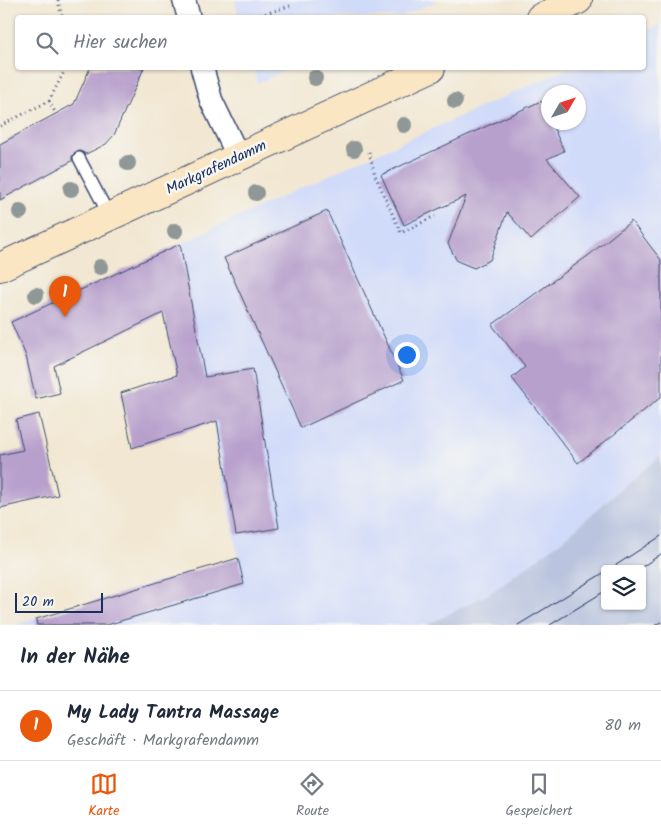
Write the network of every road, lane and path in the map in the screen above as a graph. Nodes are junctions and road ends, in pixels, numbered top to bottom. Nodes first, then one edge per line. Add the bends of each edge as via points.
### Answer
1 (58, 0) edge
2 (184, 0) edge
3 (578, 0) edge
4 (290, 6) dead end
5 (61, 15) edge
6 (187, 15) edge
7 (261, 15) edge
8 (546, 15) edge
9 (65, 70) edge
10 (203, 70) edge
11 (427, 70) edge
12 (49, 101) junction
13 (56, 114) dead end
14 (0, 126) edge
15 (369, 152) dead end
16 (238, 156) junction
17 (79, 158) dead end
18 (435, 216) dead end
19 (110, 217) junction
20 (0, 267) edge

1 - 5 path
2 - 6 street
3 - 8 main road
4 - 7 path
9 - 12 path
10 - 16 street via 211,100
11 - 16 main road, Markgrafendamm
12 - 13 path
12 - 14 path
15 - 18 path via 374,175 401,232
16 - 19 main road, Markgrafendamm
17 - 19 lane
19 - 20 main road, Markgrafendamm

